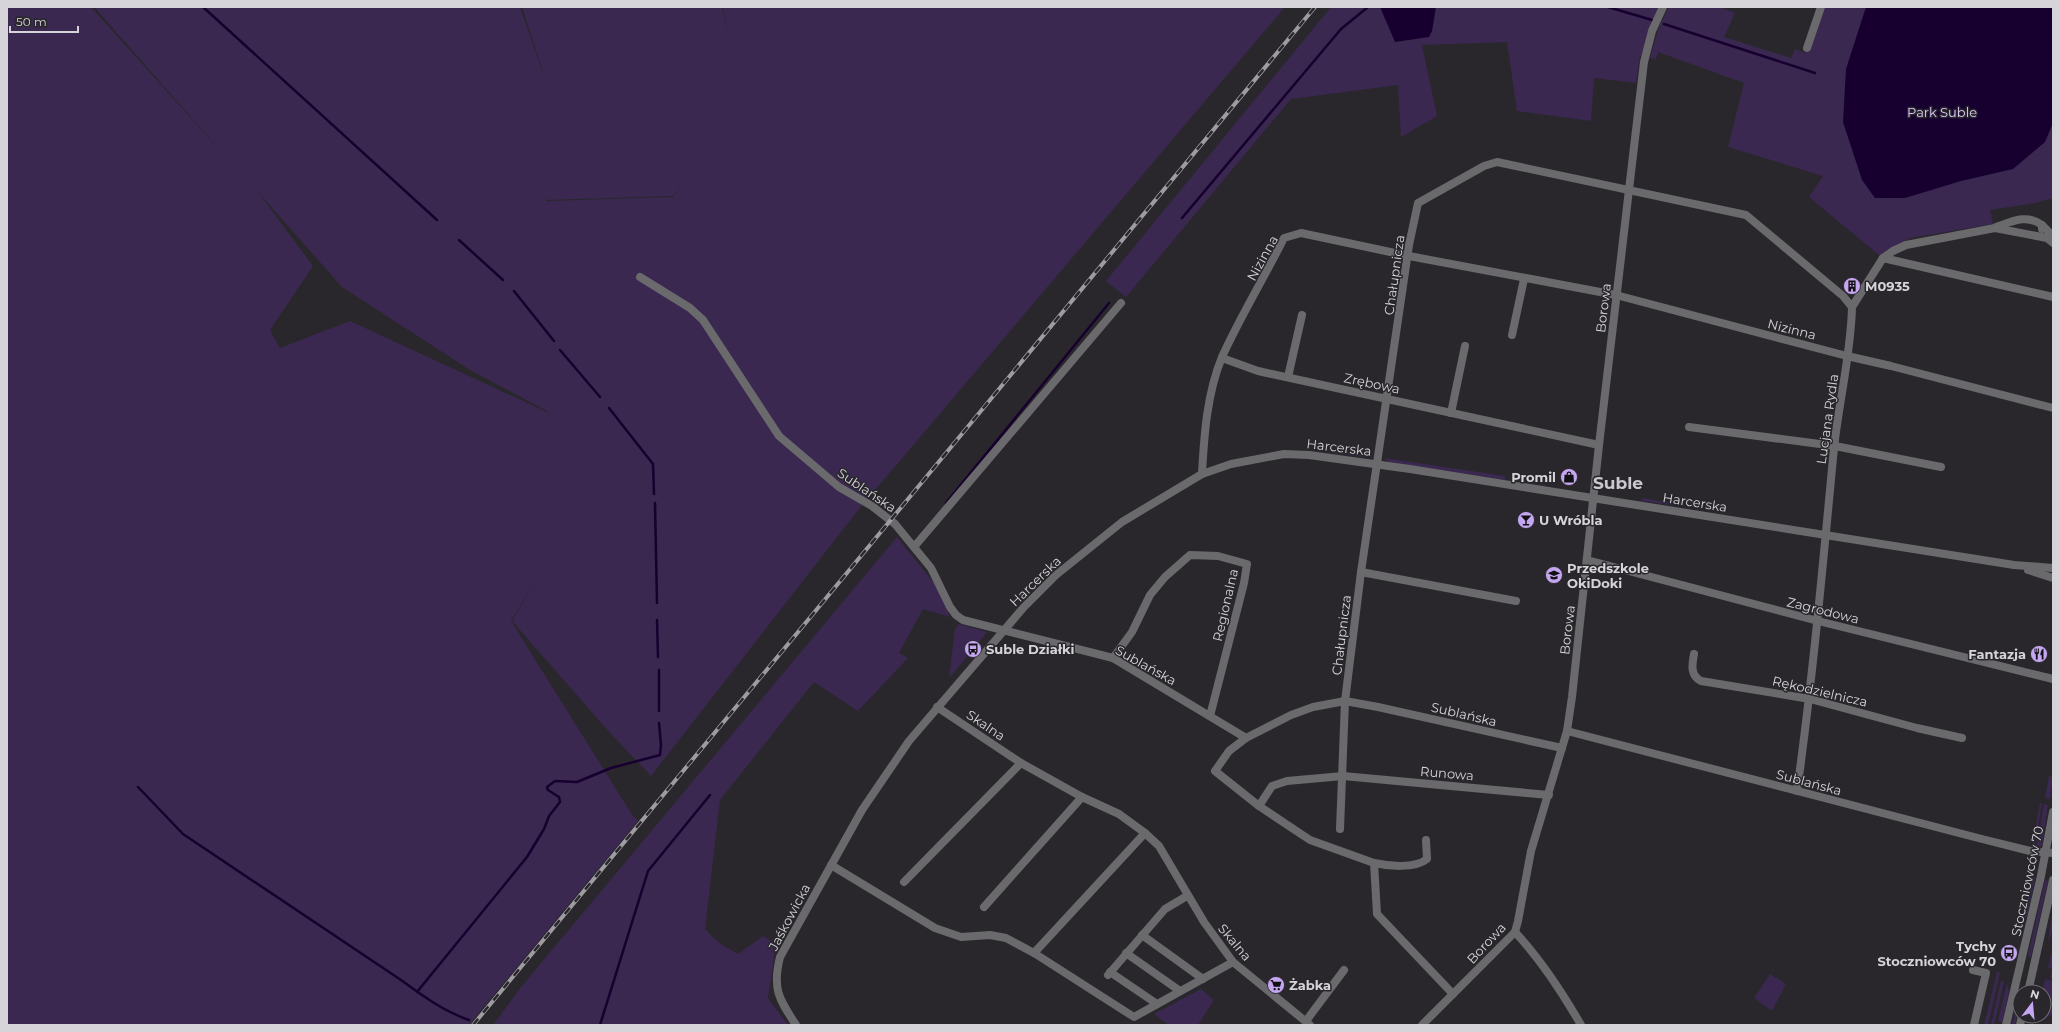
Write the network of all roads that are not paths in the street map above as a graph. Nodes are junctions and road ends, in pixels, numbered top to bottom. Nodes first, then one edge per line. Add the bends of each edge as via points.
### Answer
1 (1663, 7) edge
2 (1822, 7) edge
3 (1807, 48) dead end
4 (1630, 191) junction
5 (2042, 225) junction
6 (1995, 228) junction
7 (2039, 236) junction
8 (2053, 236) edge
9 (2053, 243) edge
10 (1409, 256) junction
11 (1883, 258) junction
12 (640, 277) dead end
13 (1524, 278) junction
14 (1616, 296) junction
15 (2053, 297) edge
16 (1121, 303) dead end
17 (1852, 307) junction
18 (1302, 315) dead end
19 (1512, 335) dead end
20 (1465, 346) dead end
21 (1847, 356) junction
22 (1222, 358) junction
23 (1288, 378) junction
24 (1387, 398) junction
25 (2053, 408) edge
26 (1451, 413) junction
27 (1689, 427) dead end
28 (1599, 445) junction
29 (1834, 446) junction
30 (1376, 464) junction
31 (1941, 467) dead end
32 (1202, 474) junction
33 (1594, 498) junction
34 (1826, 535) junction
35 (914, 547) junction
36 (1588, 560) junction
37 (2014, 565) junction
38 (2052, 568) edge
39 (1361, 572) junction
40 (2053, 578) edge
41 (1516, 601) dead end
42 (1818, 621) junction
43 (1004, 630) junction
44 (1694, 654) dead end
45 (1113, 658) junction
46 (2053, 679) edge
47 (1810, 699) junction
48 (1345, 701) junction
49 (937, 707) junction
50 (1210, 716) junction
51 (1567, 731) junction
52 (1246, 738) junction
53 (1962, 738) dead end
54 (1562, 748) junction
55 (1021, 764) junction
56 (1343, 776) junction
57 (1797, 791) junction
58 (1549, 795) junction
59 (1082, 797) junction
60 (1259, 806) junction
61 (2053, 812) edge
62 (1340, 829) dead end
63 (1145, 833) junction
64 (1426, 840) dead end
65 (2050, 853) edge
66 (1374, 863) junction
67 (831, 865) junction
68 (2053, 880) edge
69 (904, 882) dead end
70 (1186, 893) junction
71 (984, 908) dead end
72 (1515, 932) junction
73 (1142, 935) junction
74 (1034, 953) junction
75 (1126, 953) junction
76 (1233, 962) junction
77 (1344, 970) dead end
78 (1973, 970) dead end
79 (1203, 979) junction
80 (2030, 984) edge
81 (1180, 991) junction
82 (1453, 994) junction
83 (1157, 1004) junction
84 (1308, 1023) edge
85 (796, 1025) edge
86 (1422, 1025) edge
87 (1580, 1025) edge
88 (1974, 1025) edge
89 (2006, 1025) edge

1 - 4 street, Borowa via 1652,31 1644,62
2 - 3 street
4 - 10 street, Chałupnicza via 1497,162 1484,166 1418,202
4 - 14 street, Borowa
4 - 17 street via 1746,215
5 - 6 street via 2028,218 2014,220
5 - 7 street
5 - 8 street
6 - 7 street
6 - 11 street via 1906,245
7 - 9 street
10 - 13 street, Nizinna
10 - 22 street, Nizinna via 1306,233 1296,233 1284,238
10 - 24 street, Chałupnicza
11 - 15 street
11 - 17 street
12 - 35 street, Sublańska via 690,308 703,320 779,436 839,487 891,520
13 - 14 street, Nizinna
13 - 19 street
14 - 21 street, Nizinna
14 - 28 street, Borowa
16 - 35 street
17 - 21 street, Lucjana Rydla
18 - 23 street
20 - 26 street
21 - 25 street, Nizinna
21 - 29 street, Lucjana Rydla
22 - 23 street, Zrębowa via 1258,371
22 - 32 street, Nizinna via 1212,389
23 - 24 street, Zrębowa
24 - 26 street, Zrębowa
24 - 30 street, Chałupnicza
26 - 28 street, Zrębowa
27 - 29 street
28 - 33 street, Borowa
29 - 31 street
29 - 34 street, Lucjana Rydla
30 - 32 street, Harcerska via 1284,454 1231,464
30 - 33 street, Harcerska
30 - 39 street, Chałupnicza
32 - 43 street, Harcerska via 1122,522 1056,575
33 - 34 street, Harcerska
33 - 36 street, Borowa
34 - 37 street, Harcerska
34 - 42 street, Lucjana Rydla
35 - 43 street, Sublańska via 931,568 956,615 963,620
36 - 42 street, Zagrodowa
36 - 51 street, Borowa
37 - 38 street, Harcerska
37 - 40 street, Harcerska
39 - 41 street
39 - 48 street, Chałupnicza
42 - 46 street, Zagrodowa
42 - 47 street, Lucjana Rydla
43 - 45 street, Sublańska
43 - 49 street, Harcerska
44 - 47 street, Rękodzielnicza via 1692,670 1701,681
45 - 50 street, Sublańska
45 - 50 street, Regionalna via 1132,632 1150,595 1165,576 1190,556 1218,556 1247,564
47 - 53 street, Rękodzielnicza
47 - 57 street, Lucjana Rydla
48 - 52 street, Sublańska via 1313,707
48 - 54 street, Sublańska
48 - 56 street
49 - 55 street, Skalna
49 - 67 street, Harcerska via 909,741 870,797
50 - 52 street, Sublańska
51 - 54 street, Borowa
51 - 57 street, Sublańska
52 - 60 street via 1229,751 1215,771
54 - 58 street, Borowa
55 - 59 street, Skalna
55 - 69 street
56 - 58 street, Runowa
56 - 60 street, Runowa via 1287,781 1272,786
56 - 62 street
57 - 65 street, Sublańska via 2030,851
58 - 72 street, Borowa via 1531,851
59 - 63 street, Skalna via 1120,814
59 - 71 street
60 - 66 street via 1310,840
61 - 65 street, Stoczniowców 70
63 - 70 street, Skalna via 1159,846
63 - 74 street
64 - 66 street via 1427,859 1422,864
65 - 89 street, Stoczniowców 70
66 - 82 street via 1377,914
67 - 74 street via 935,928 961,937 990,935 1006,938
67 - 85 street, Jaśkowicka via 793,932 778,967 776,984 780,1000
68 - 80 street, Stoczniowców 70
70 - 73 street via 1165,909
70 - 76 street, Skalna
72 - 82 street, Borowa
72 - 87 street via 1530,948 1563,994
73 - 75 street
73 - 79 street
74 - 83 street via 1134,1017
75 - 81 street
75 - 83 street via 1109,973
76 - 79 street
76 - 84 street, Skalna
77 - 84 street
78 - 88 street via 1986,973
79 - 81 street
81 - 83 street
82 - 86 street, Borowa

